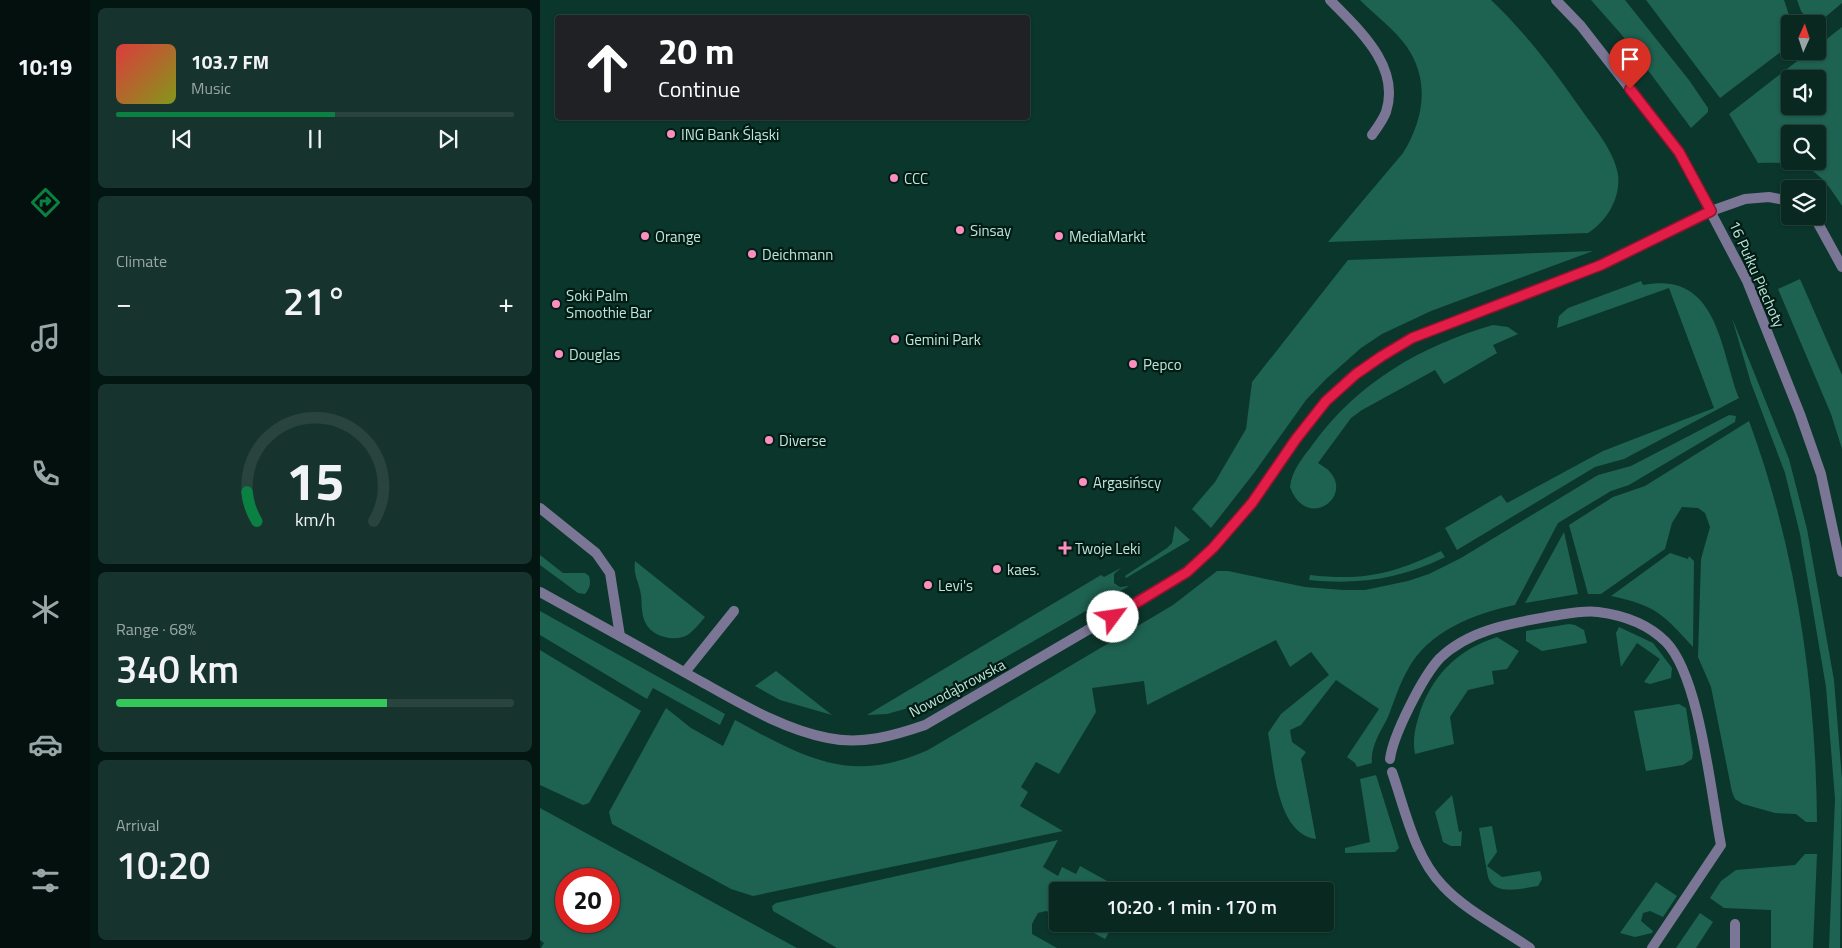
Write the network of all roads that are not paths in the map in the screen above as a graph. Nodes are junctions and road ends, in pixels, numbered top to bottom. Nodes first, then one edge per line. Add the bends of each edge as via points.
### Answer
1 (1330, 0) edge
2 (1556, 0) edge
3 (1372, 135) dead end
4 (1781, 200) edge
5 (1711, 211) junction
6 (1819, 225) edge
7 (1842, 267) edge
8 (540, 508) edge
9 (1842, 572) edge
10 (540, 592) edge
11 (734, 611) dead end
12 (620, 636) junction
13 (685, 672) junction
14 (1390, 759) dead end
15 (1392, 772) dead end
16 (1735, 924) dead end
17 (1530, 948) edge
18 (1652, 948) edge
19 (1735, 948) edge

1 - 3 street via 1370,41 1386,73 1388,102 1385,114
2 - 5 street, 16 Pułku Piechoty via 1581,26 1679,152
4 - 5 street, Nowodąbrowska via 1744,199
5 - 9 street, 16 Pułku Piechoty via 1747,281 1800,414 1820,474
5 - 13 street, Nowodąbrowska via 1601,265 1412,338 1382,356 1326,401 1252,503 1187,572 925,726 888,738 859,741 829,738 798,730
6 - 7 street
8 - 12 street via 596,553 610,573
10 - 12 street, Nowodąbrowska
11 - 13 street
12 - 13 street, Nowodąbrowska
14 - 18 street via 1394,743 1425,678 1440,658 1479,633 1507,624 1596,612 1632,620 1652,631 1677,658 1696,705 1721,845
15 - 17 street via 1420,850 1443,886
16 - 19 street

